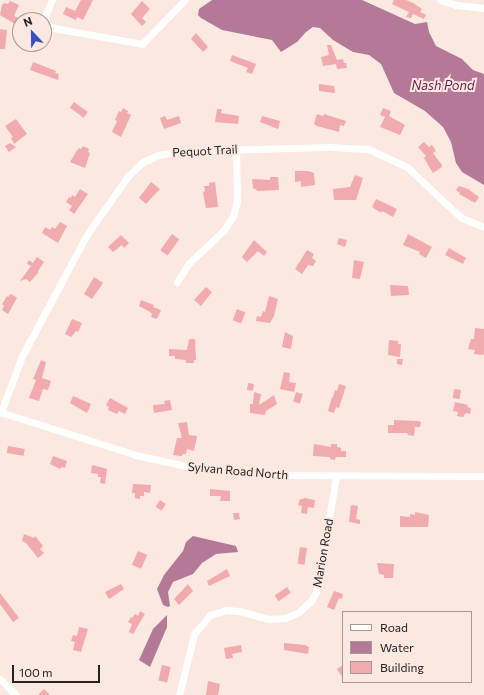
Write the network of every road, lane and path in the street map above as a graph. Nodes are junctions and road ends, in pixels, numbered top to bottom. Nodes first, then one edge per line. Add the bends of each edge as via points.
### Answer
1 (52, 0) edge
2 (185, 0) edge
3 (440, 0) edge
4 (484, 8) edge
5 (236, 150) junction
6 (484, 227) edge
7 (177, 282) dead end
8 (1, 412) edge
9 (336, 476) junction
10 (484, 476) edge
11 (0, 679) edge
12 (16, 695) edge
13 (179, 695) edge

1 - 2 street via 45,24 54,28 142,44
3 - 4 street via 456,5
5 - 6 street, Pequot Trail via 330,147 368,149 406,167 462,218
5 - 7 street via 237,201 233,216 224,230 190,263
5 - 8 street, Pequot Trail via 164,154 143,162 128,176 73,259 22,356
8 - 9 street, Sylvan Road North via 179,466 255,474
9 - 10 street, Sylvan Road North
9 - 13 street, Marion Road via 321,567 312,601 299,612 285,618 269,619 226,610 210,615 194,634
11 - 12 street

